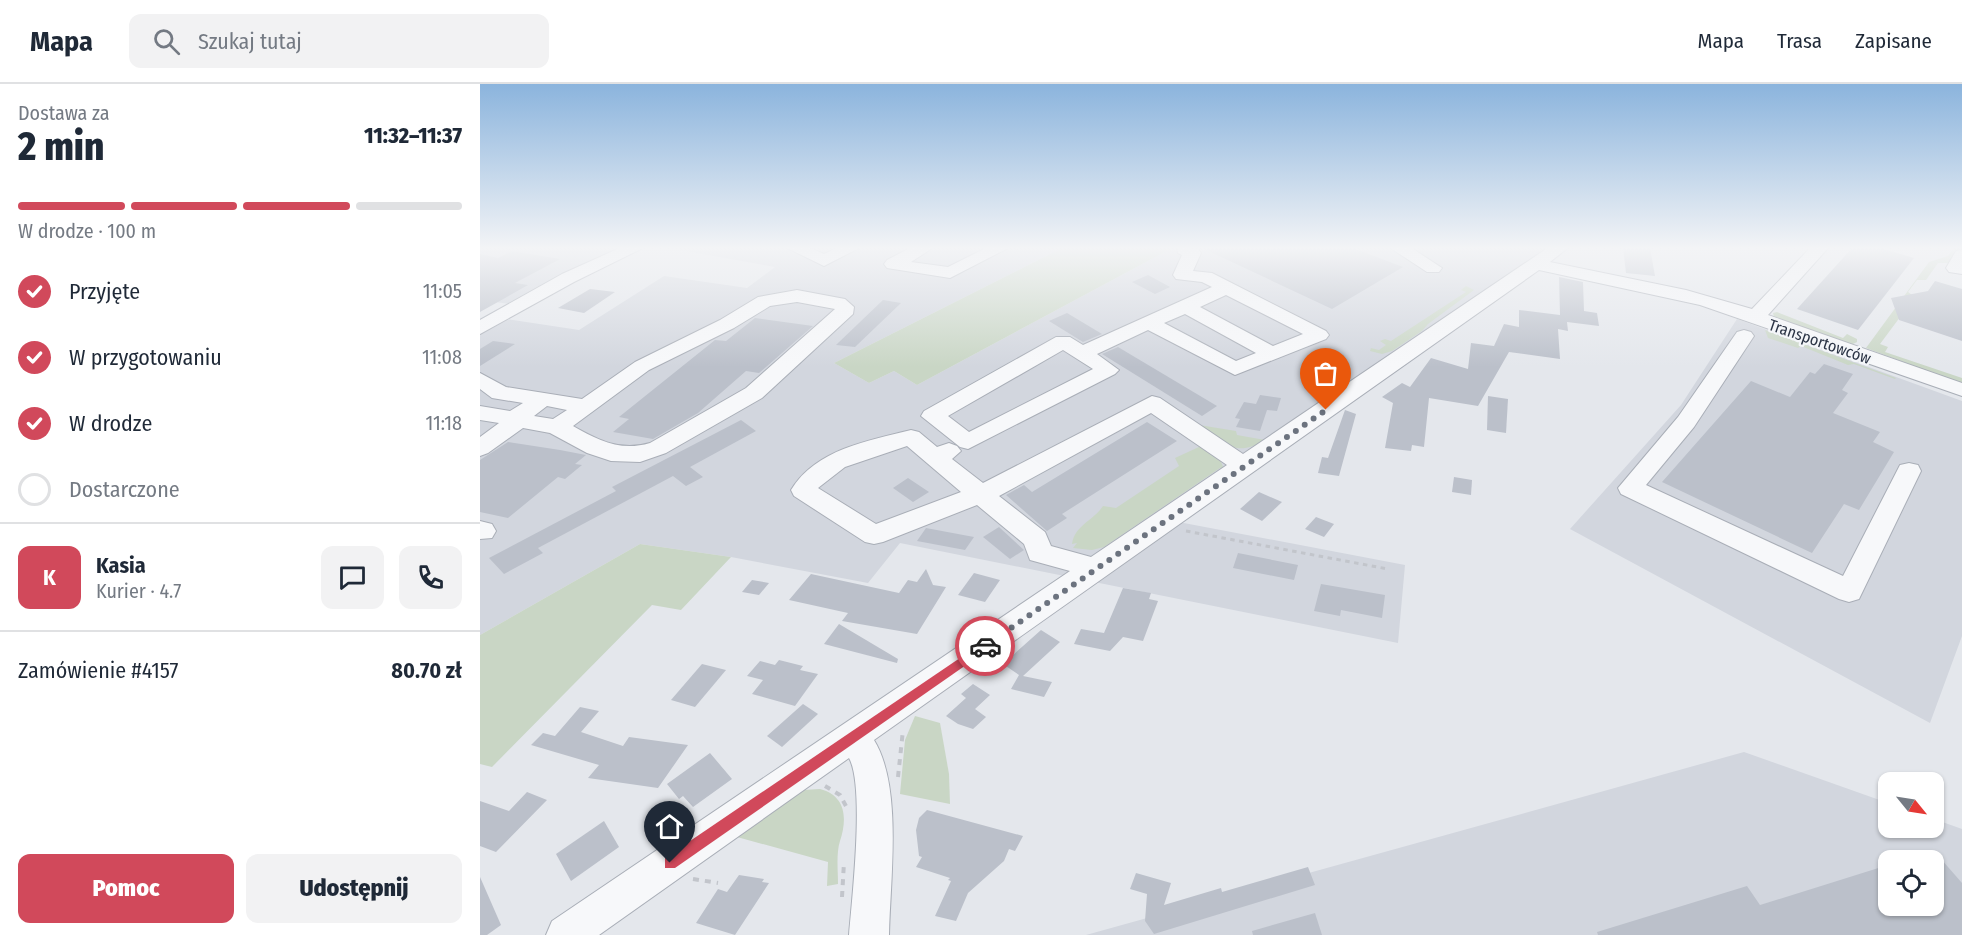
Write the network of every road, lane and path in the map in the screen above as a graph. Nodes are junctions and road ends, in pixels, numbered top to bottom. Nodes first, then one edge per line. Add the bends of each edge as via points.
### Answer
1 (554, 287) edge
2 (1504, 287) edge
3 (1642, 287) edge
4 (1785, 287) edge
5 (1226, 288) joint
6 (1185, 306) junction
7 (1149, 323) junction
8 (1749, 327) junction
9 (480, 328) edge
10 (1082, 353) junction
11 (1272, 354) junction
12 (485, 372) edge
13 (1962, 390) edge
14 (543, 399) junction
15 (585, 406) junction
16 (480, 413) edge
17 (517, 419) junction
18 (556, 427) junction
19 (968, 442) junction
20 (480, 448) edge
21 (935, 458) junction
22 (1244, 466) junction
23 (1909, 471) dead end
24 (981, 494) junction
25 (1158, 526) junction
26 (1388, 569) dead end
27 (1094, 570) junction
28 (904, 727) dead end
29 (854, 736) junction
30 (897, 778) dead end
31 (817, 785) dead end
32 (849, 819) dead end
33 (845, 858) dead end
34 (688, 878) dead end
35 (718, 884) dead end
36 (842, 898) dead end
37 (566, 935) edge
38 (869, 935) edge

1 - 9 street
2 - 22 street
3 - 8 street, Transportowców via 1671,292
4 - 8 street
5 - 6 street
5 - 11 street via 1319,334
6 - 7 street
6 - 11 street
7 - 10 street
7 - 11 street via 1235,369
8 - 13 street, Transportowców
8 - 23 street via 1686,422 1630,488 1849,591
10 - 19 street via 1108,370
10 - 19 street via 1063,341 932,416
12 - 14 street via 500,393
14 - 15 street
14 - 17 street
15 - 18 street
15 - 18 street via 642,366 765,301 797,296 845,307 843,314 767,384 741,403 648,452 611,453
16 - 17 street
17 - 18 street
17 - 20 street
19 - 21 street
21 - 24 street
21 - 24 street via 911,437 838,462 810,478 804,490 874,535
22 - 24 street via 1152,403
22 - 25 street
24 - 27 street via 1036,539 1040,553 1085,564
25 - 26 path
25 - 27 street
27 - 29 street
28 - 30 path
29 - 37 street
29 - 38 street via 869,762 872,779 874,834
31 - 32 path via 840,795
33 - 36 path
34 - 35 path

